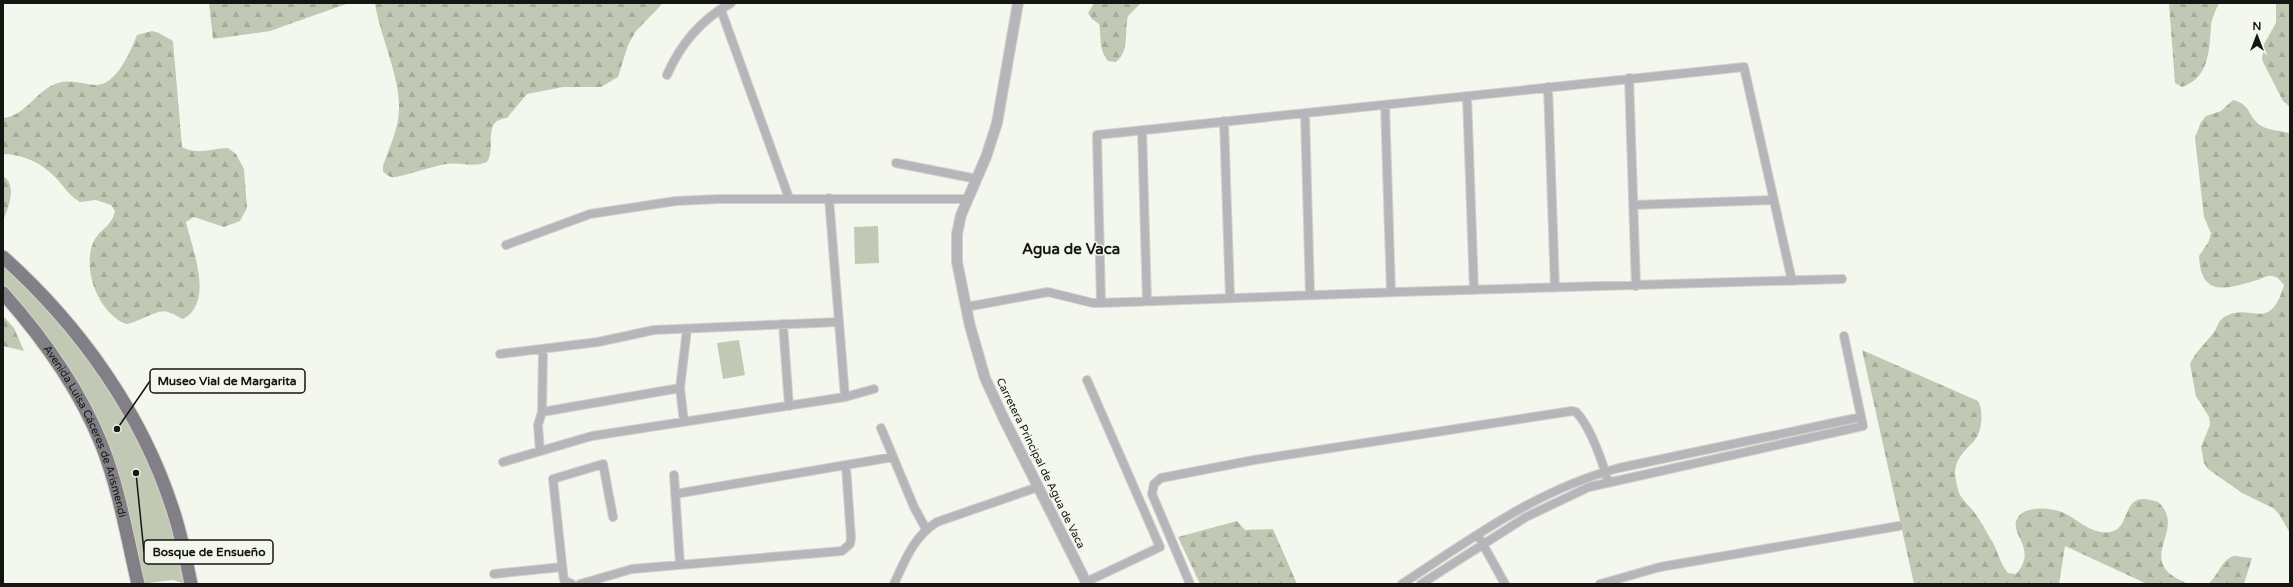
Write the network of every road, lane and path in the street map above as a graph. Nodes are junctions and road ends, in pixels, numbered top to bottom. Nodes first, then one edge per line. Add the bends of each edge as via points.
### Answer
1 (731, 3) edge
2 (1018, 3) edge
3 (722, 10) junction
4 (667, 75) dead end
5 (1629, 78) junction
6 (1548, 87) junction
7 (1467, 96) junction
8 (1385, 105) junction
9 (1305, 113) junction
10 (1224, 121) junction
11 (1142, 130) junction
12 (896, 163) dead end
13 (977, 180) junction
14 (789, 198) junction
15 (829, 198) junction
16 (968, 199) junction
17 (1773, 200) junction
18 (1633, 205) junction
19 (506, 245) dead end
20 (3, 257) edge
21 (1842, 279) dead end
22 (1792, 281) junction
23 (1636, 286) junction
24 (1555, 288) junction
25 (1474, 290) junction
26 (1391, 292) junction
27 (3, 293) edge
28 (1310, 295) junction
29 (1230, 298) junction
30 (1147, 301) junction
31 (1101, 303) junction
32 (966, 307) junction
33 (839, 322) junction
34 (783, 324) junction
35 (687, 329) junction
36 (1844, 336) dead end
37 (543, 349) junction
38 (500, 354) dead end
39 (1087, 380) dead end
40 (680, 388) junction
41 (874, 389) dead end
42 (845, 397) junction
43 (790, 406) junction
44 (542, 412) junction
45 (1861, 417) junction
46 (684, 422) junction
47 (881, 428) dead end
48 (540, 451) junction
49 (893, 457) junction
50 (502, 462) dead end
51 (846, 466) junction
52 (1606, 472) junction
53 (674, 475) dead end
54 (1608, 481) junction
55 (1038, 487) junction
56 (675, 494) junction
57 (613, 518) dead end
58 (1898, 526) dead end
59 (926, 529) junction
60 (1478, 535) junction
61 (1483, 544) junction
62 (680, 565) junction
63 (562, 567) junction
64 (494, 574) dead end
65 (1087, 583) edge
66 (138, 584) edge
67 (191, 584) edge
68 (572, 584) edge
69 (580, 584) edge
70 (894, 584) edge
71 (1190, 584) edge
72 (1402, 584) edge
73 (1421, 584) edge
74 (1505, 584) edge
75 (1600, 584) edge

1 - 3 street
2 - 13 street, Carretera Principal de Agua de Vaca via 997,123
3 - 4 street via 694,31 676,53
3 - 14 street
5 - 6 street
5 - 17 street via 1744,68
5 - 18 street
6 - 7 street
6 - 24 street
7 - 8 street
7 - 25 street
8 - 9 street
8 - 26 street
9 - 10 street
9 - 28 street
10 - 11 street
10 - 29 street
11 - 30 street
11 - 31 street via 1097,135
12 - 13 street
13 - 16 street, Carretera Principal de Agua de Vaca
14 - 15 street
14 - 19 street via 719,199 622,208 590,214
15 - 16 street
15 - 33 street
16 - 32 street, Carretera Principal de Agua de Vaca via 961,216 956,246
17 - 18 street
17 - 22 street
18 - 23 street
20 - 67 main road via 43,295 70,327 123,401 141,434 173,510
21 - 22 street
22 - 23 street
23 - 24 street
24 - 25 street
25 - 26 street
26 - 28 street
27 - 66 main road, Avenida Luisa Cáceres de Arismendi via 67,375 89,417 111,474
28 - 29 street
29 - 30 street
30 - 31 street
31 - 32 street via 1048,292
32 - 55 street, Carretera Principal de Agua de Vaca via 985,378
33 - 34 street
33 - 42 street
34 - 35 street
34 - 43 street
35 - 37 street via 654,330 598,342
35 - 40 street
36 - 45 street
37 - 38 street
37 - 44 street
39 - 65 street via 1160,547
40 - 44 street
40 - 46 street
41 - 42 street
42 - 43 street
43 - 46 street
44 - 48 street via 538,425
45 - 52 street
45 - 54 street via 1863,426
46 - 48 street via 592,436
47 - 49 street
48 - 50 street
49 - 51 street
49 - 59 street
51 - 56 street
51 - 62 street via 851,531 850,544 846,549
52 - 54 street
52 - 60 street via 1556,489
52 - 71 street via 1582,418 1572,411 1254,460 1161,478 1154,484 1152,494
53 - 56 street
54 - 61 street via 1561,498
55 - 59 street via 937,522
55 - 65 street, Carretera Principal de Agua de Vaca
56 - 62 street
57 - 63 street via 603,464 553,479
58 - 75 street via 1660,567
59 - 70 street via 909,553
60 - 61 street
60 - 72 street
61 - 73 street
61 - 74 street
62 - 69 street via 632,568
63 - 64 street
63 - 68 street via 564,580

